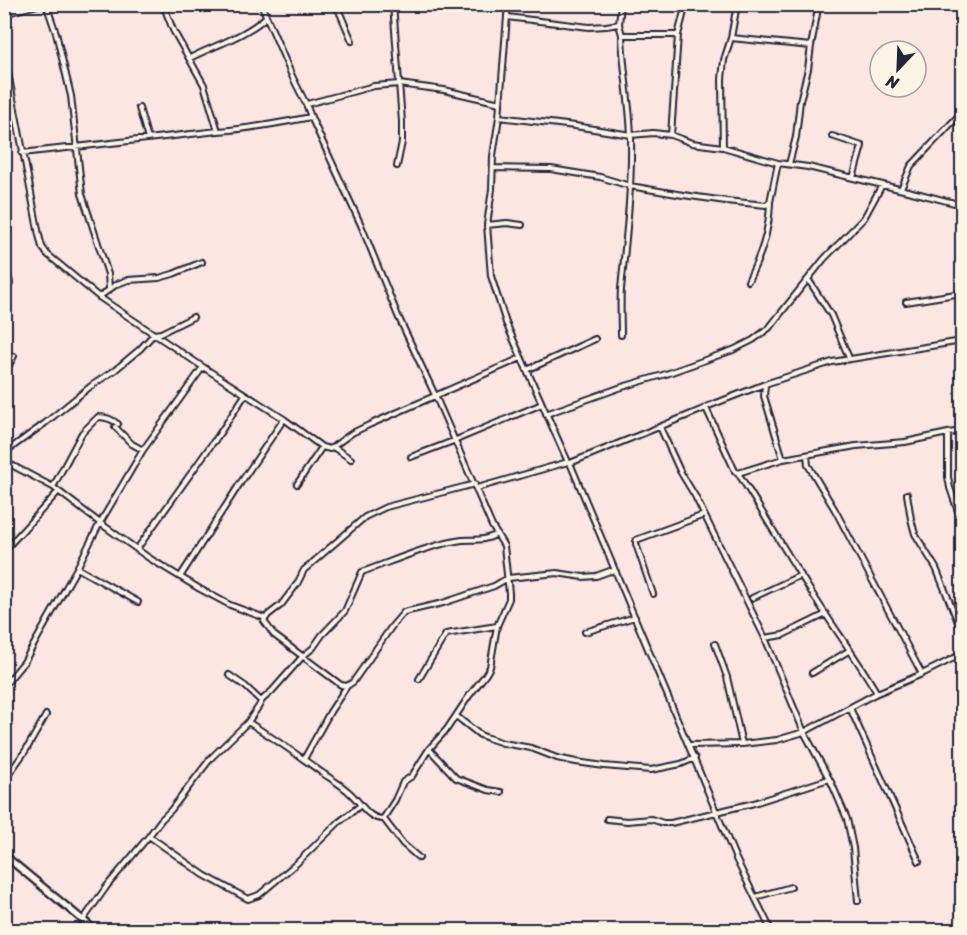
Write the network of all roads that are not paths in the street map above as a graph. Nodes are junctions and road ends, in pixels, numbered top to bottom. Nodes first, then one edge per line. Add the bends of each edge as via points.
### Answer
1 (41, 4) edge
2 (46, 4) edge
3 (163, 4) edge
4 (261, 4) edge
5 (336, 4) edge
6 (393, 4) edge
7 (508, 4) edge
8 (621, 4) edge
9 (686, 4) edge
10 (737, 4) edge
11 (818, 4) edge
12 (4, 14) edge
13 (266, 17) junction
14 (507, 17) junction
15 (619, 24) junction
16 (622, 35) junction
17 (678, 35) junction
18 (731, 38) junction
19 (352, 41) dead end
20 (810, 46) junction
21 (4, 52) edge
22 (190, 58) junction
23 (399, 84) junction
24 (500, 103) junction
25 (306, 104) junction
26 (139, 108) dead end
27 (963, 112) edge
28 (311, 117) junction
29 (499, 117) junction
30 (218, 131) junction
31 (631, 135) junction
32 (671, 135) junction
33 (832, 136) dead end
34 (148, 139) junction
35 (77, 147) junction
36 (723, 147) junction
37 (22, 153) junction
38 (778, 163) junction
39 (789, 164) junction
40 (397, 166) dead end
41 (492, 168) junction
42 (853, 178) junction
43 (882, 185) junction
44 (630, 186) junction
45 (901, 189) junction
46 (770, 202) junction
47 (963, 205) edge
48 (487, 225) junction
49 (522, 225) dead end
50 (202, 262) dead end
51 (4, 274) edge
52 (807, 279) junction
53 (748, 281) dead end
54 (109, 288) junction
55 (4, 289) edge
56 (963, 292) edge
57 (99, 297) junction
58 (906, 302) dead end
59 (193, 317) dead end
60 (154, 334) junction
61 (621, 335) dead end
62 (595, 339) dead end
63 (963, 341) edge
64 (14, 356) dead end
65 (521, 357) junction
66 (849, 358) junction
67 (203, 368) junction
68 (527, 370) junction
69 (4, 374) edge
70 (765, 384) junction
71 (244, 394) junction
72 (435, 395) junction
73 (542, 404) junction
74 (706, 408) junction
75 (546, 414) junction
76 (284, 419) junction
77 (660, 427) junction
78 (963, 431) edge
79 (948, 433) junction
80 (456, 440) junction
81 (214, 441) junction
82 (322, 447) junction
83 (333, 447) junction
84 (143, 450) junction
85 (4, 453) edge
86 (807, 455) junction
87 (411, 457) dead end
88 (351, 459) dead end
89 (783, 459) junction
90 (4, 461) edge
91 (569, 463) junction
92 (738, 472) junction
93 (192, 473) dead end
94 (239, 479) dead end
95 (297, 484) dead end
96 (476, 486) junction
97 (53, 487) junction
98 (59, 492) junction
99 (907, 494) dead end
100 (704, 515) junction
101 (100, 523) junction
102 (963, 524) edge
103 (497, 534) junction
104 (136, 549) junction
105 (4, 551) edge
106 (77, 568) junction
107 (616, 572) junction
108 (801, 575) junction
109 (180, 577) junction
110 (508, 578) junction
111 (653, 594) dead end
112 (752, 598) dead end
113 (138, 602) dead end
114 (826, 614) junction
115 (635, 617) junction
116 (266, 618) junction
117 (497, 626) junction
118 (585, 632) dead end
119 (963, 632) edge
120 (765, 638) junction
121 (715, 644) dead end
122 (850, 650) junction
123 (963, 654) edge
124 (303, 656) junction
125 (812, 673) dead end
126 (922, 674) junction
127 (229, 675) dead end
128 (418, 679) dead end
129 (4, 686) edge
130 (347, 686) junction
131 (878, 693) junction
132 (261, 701) junction
133 (850, 708) junction
134 (46, 715) dead end
135 (456, 716) junction
136 (248, 722) junction
137 (804, 732) junction
138 (742, 744) junction
139 (690, 745) junction
140 (429, 749) junction
141 (695, 758) junction
142 (304, 759) junction
143 (829, 779) junction
144 (4, 780) edge
145 (501, 792) dead end
146 (361, 805) junction
147 (717, 812) junction
148 (383, 819) junction
149 (607, 819) dead end
150 (149, 837) junction
151 (4, 855) edge
152 (419, 858) dead end
153 (919, 861) dead end
154 (791, 886) dead end
155 (755, 897) junction
156 (858, 902) dead end
157 (83, 920) junction
158 (79, 930) edge
159 (95, 930) edge
160 (771, 930) edge

1 - 12 street
2 - 35 street via 65,67
3 - 22 street
4 - 13 street
5 - 19 street
6 - 23 street
7 - 14 street
8 - 15 street
9 - 17 street
10 - 18 street
11 - 20 street
13 - 22 street
13 - 25 street
14 - 15 street via 589,27
14 - 24 street
15 - 16 street
16 - 17 street
16 - 31 street
17 - 32 street
18 - 20 street
18 - 36 street via 722,79
20 - 39 street
21 - 37 street
22 - 30 street via 204,85
23 - 24 street
23 - 25 street via 374,86
23 - 40 street via 402,142
24 - 29 street
25 - 28 street
26 - 34 street
27 - 45 street via 911,166
28 - 30 street
28 - 72 street
29 - 31 street
29 - 41 street
30 - 34 street
31 - 32 street
31 - 44 street
32 - 36 street via 692,143
33 - 42 street via 862,146
34 - 35 street
35 - 37 street
35 - 54 street via 82,194
36 - 38 street
37 - 57 street via 42,247
38 - 39 street
38 - 46 street
39 - 42 street
41 - 44 street via 551,169
41 - 48 street
42 - 43 street
43 - 45 street
43 - 52 street via 864,218
44 - 46 street via 726,201 766,205
44 - 61 street
45 - 47 street
46 - 53 street via 768,230
48 - 49 street
48 - 65 street via 491,276
50 - 54 street via 159,278 128,280
51 - 55 street via 10,280
52 - 66 street via 831,315
52 - 75 street via 770,328 753,340
54 - 57 street
56 - 58 street
57 - 60 street
59 - 60 street
60 - 67 street
60 - 85 street via 116,370
62 - 68 street
63 - 66 street
64 - 69 street
65 - 68 street
65 - 72 street
66 - 70 street
67 - 71 street
67 - 84 street
68 - 73 street
70 - 74 street
70 - 89 street via 764,396
71 - 76 street
71 - 81 street
72 - 80 street
72 - 83 street via 352,433
73 - 75 street
73 - 80 street
74 - 77 street
74 - 92 street
75 - 91 street
76 - 82 street
76 - 94 street
76 - 109 street
77 - 91 street
77 - 100 street
78 - 79 street
79 - 86 street
79 - 102 street via 948,477
80 - 87 street
80 - 96 street
81 - 93 street
81 - 104 street
82 - 83 street
82 - 95 street
83 - 88 street
84 - 97 street via 132,444 114,421 98,417 82,433
84 - 101 street
86 - 89 street
86 - 126 street via 808,465
89 - 92 street
90 - 97 street
91 - 96 street
91 - 107 street
92 - 108 street
96 - 103 street
96 - 116 street via 386,507 365,517 309,565 281,605
97 - 98 street
98 - 101 street
98 - 105 street
99 - 119 street via 915,534 936,568
100 - 111 street via 636,540
100 - 120 street
101 - 104 street
101 - 106 street
103 - 110 street via 504,546
103 - 124 street via 485,540 439,545 362,572 345,611
104 - 109 street
106 - 113 street
106 - 129 street via 24,662
107 - 110 street via 583,577 557,573
107 - 115 street
108 - 112 street
108 - 114 street
109 - 116 street via 230,605
110 - 117 street via 509,599
110 - 130 street via 454,600 404,612
114 - 120 street via 783,635
114 - 122 street
115 - 118 street
115 - 139 street
116 - 124 street via 264,621 274,635
117 - 128 street via 446,634
117 - 135 street via 490,667
120 - 137 street
121 - 138 street
122 - 125 street
122 - 131 street
123 - 126 street
124 - 130 street
124 - 132 street
126 - 131 street
127 - 132 street
130 - 142 street
131 - 133 street
132 - 136 street
133 - 137 street
133 - 153 street
134 - 144 street
135 - 140 street
135 - 141 street via 480,735 576,762 651,770
136 - 142 street
136 - 150 street via 211,758
137 - 138 street
137 - 143 street
138 - 139 street
139 - 141 street
140 - 145 street via 456,778
140 - 148 street via 412,776 403,782
141 - 147 street
142 - 146 street
143 - 147 street
143 - 156 street via 846,819
146 - 148 street
146 - 150 street via 259,895 248,899 204,875
147 - 149 street via 671,823
147 - 155 street
148 - 152 street
150 - 157 street
151 - 157 street
154 - 155 street
155 - 160 street
157 - 158 street via 85,924
157 - 159 street

